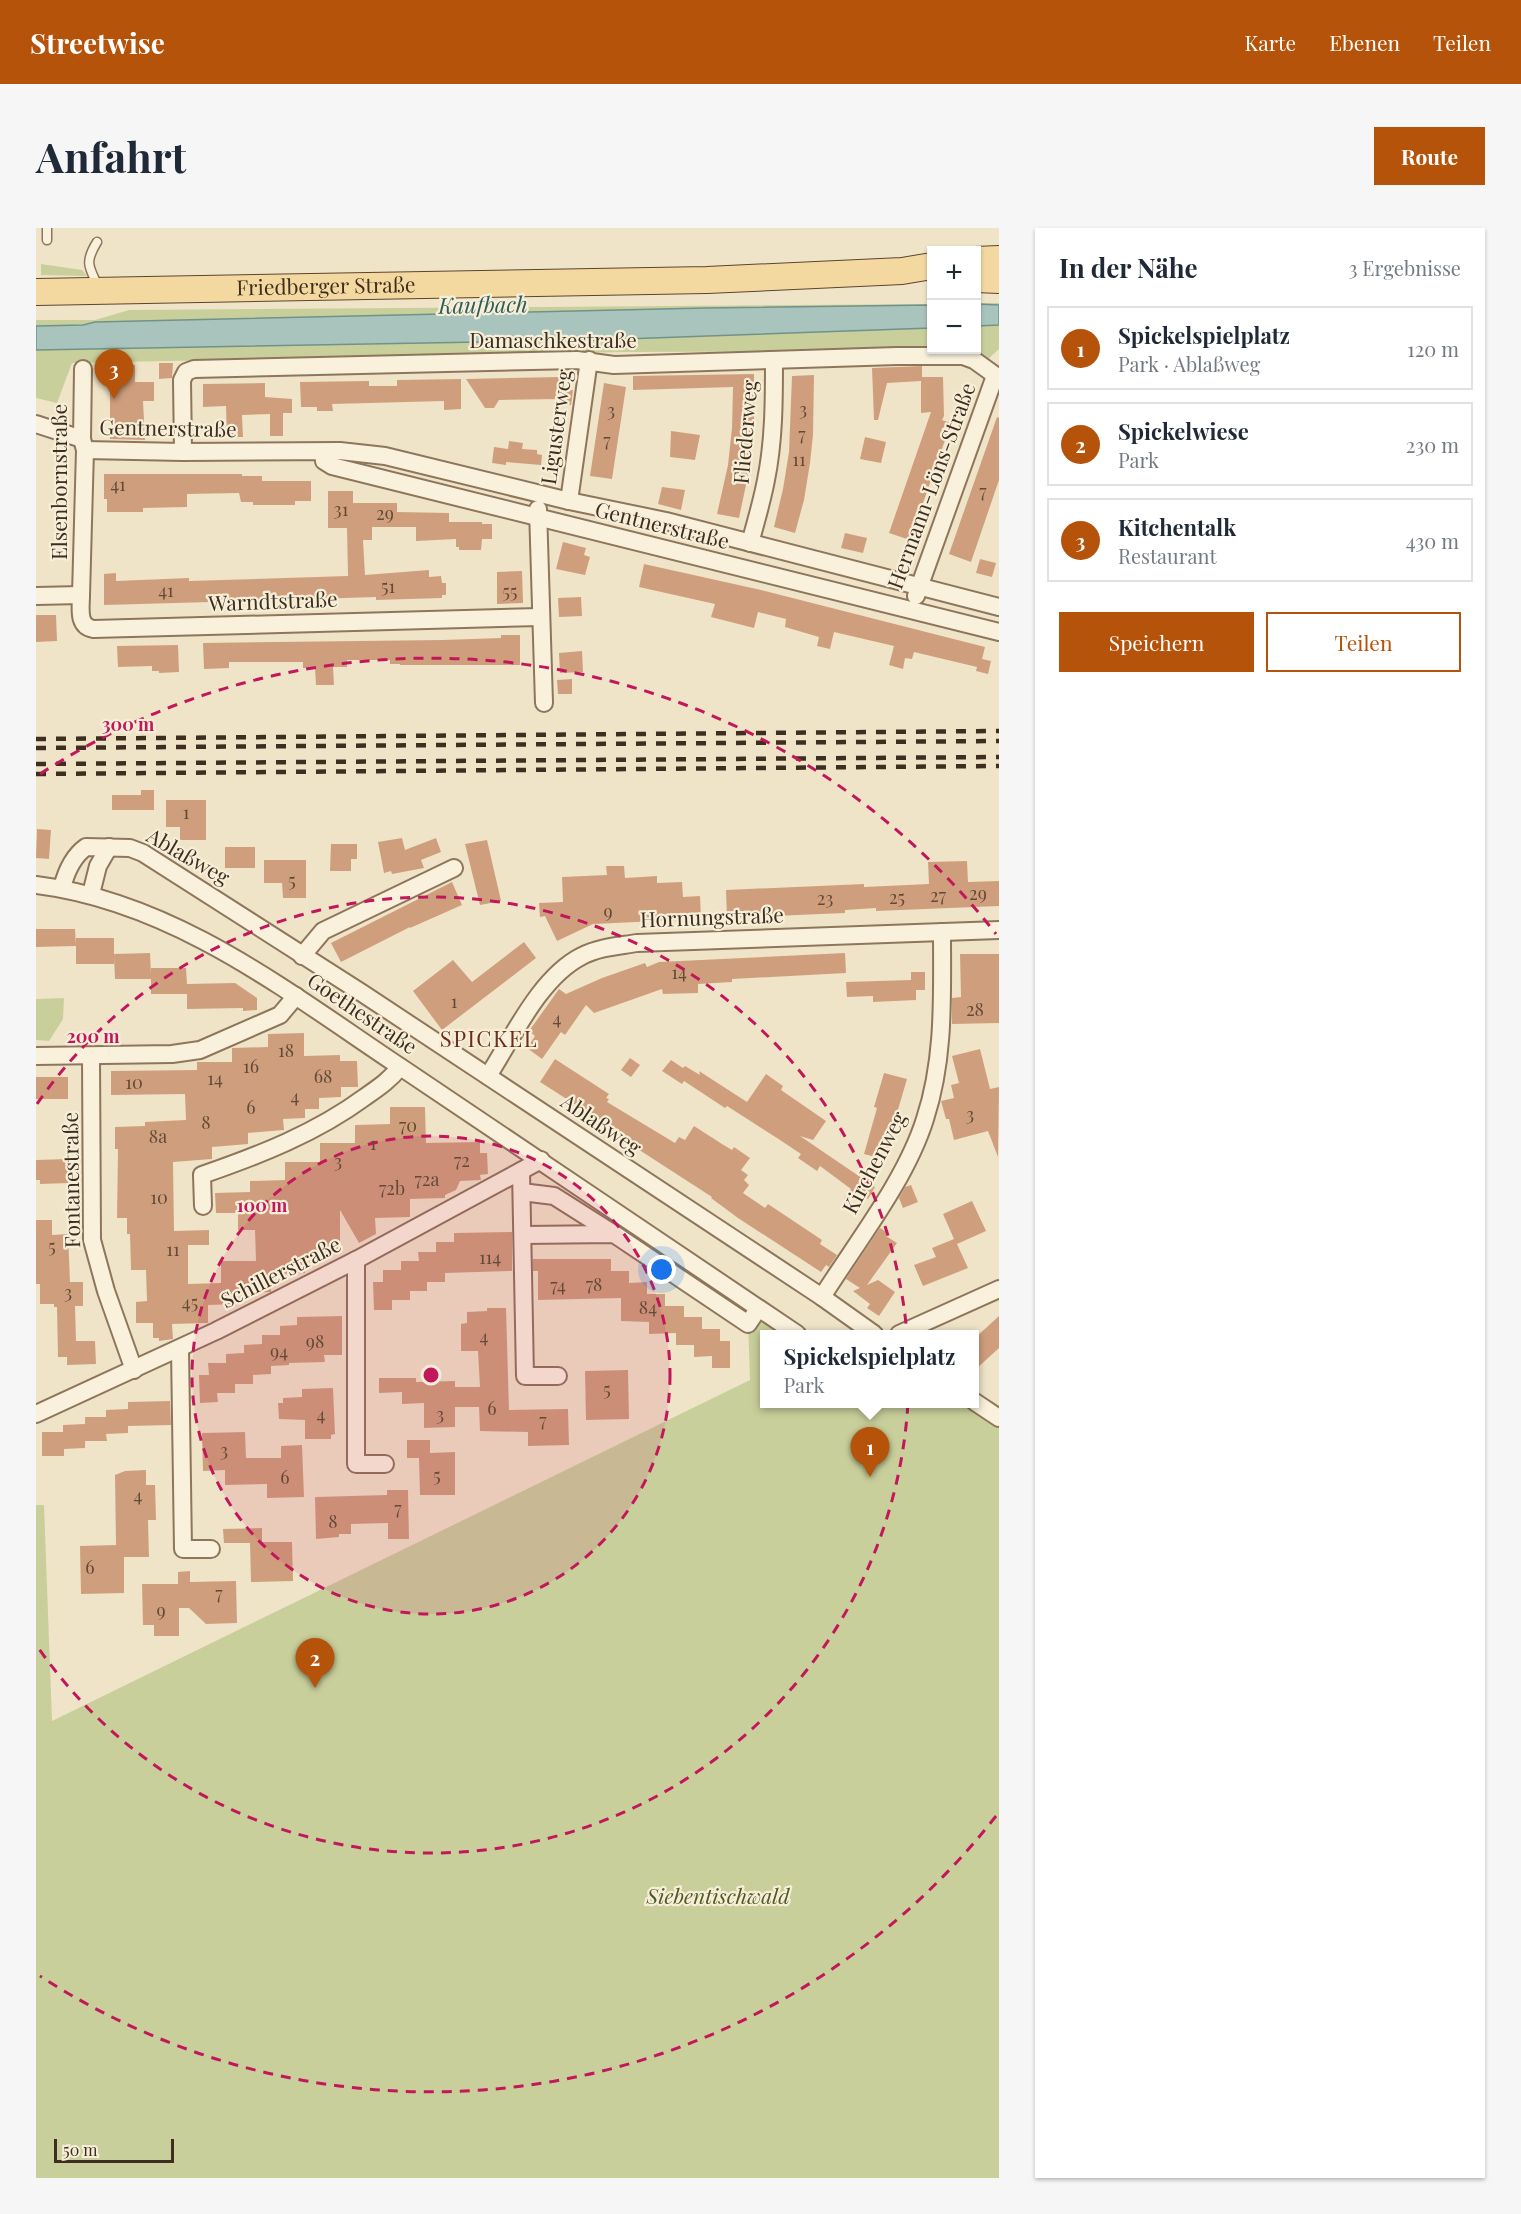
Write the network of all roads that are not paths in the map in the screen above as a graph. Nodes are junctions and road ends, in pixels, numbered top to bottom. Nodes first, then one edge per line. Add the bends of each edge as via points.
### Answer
1 (47, 228) edge
2 (47, 240) dead end
3 (96, 242) dead end
4 (999, 259) edge
5 (981, 260) edge
6 (927, 267) edge
7 (902, 271) junction
8 (927, 274) edge
9 (981, 279) edge
10 (999, 280) edge
11 (100, 291) junction
12 (36, 292) edge
13 (589, 360) junction
14 (774, 360) junction
15 (83, 369) dead end
16 (997, 377) edge
17 (36, 424) edge
18 (83, 445) junction
19 (323, 452) junction
20 (183, 453) junction
21 (538, 493) junction
22 (569, 501) junction
23 (538, 519) junction
24 (750, 543) junction
25 (919, 587) junction
26 (81, 595) junction
27 (36, 596) edge
28 (999, 607) edge
29 (911, 610) junction
30 (540, 617) junction
31 (999, 632) edge
32 (544, 703) dead end
33 (109, 847) junction
34 (454, 868) dead end
35 (36, 885) edge
36 (62, 888) junction
37 (91, 894) junction
38 (999, 930) edge
39 (942, 932) junction
40 (302, 956) junction
41 (296, 996) junction
42 (36, 1056) edge
43 (91, 1056) junction
44 (400, 1067) junction
45 (488, 1076) junction
46 (541, 1160) junction
47 (522, 1171) junction
48 (522, 1192) junction
49 (203, 1206) dead end
50 (614, 1234) junction
51 (523, 1235) junction
52 (356, 1260) junction
53 (999, 1289) edge
54 (822, 1297) junction
55 (758, 1309) junction
56 (790, 1330) edge
57 (867, 1330) edge
58 (910, 1330) edge
59 (180, 1349) junction
60 (134, 1370) junction
61 (558, 1376) dead end
62 (979, 1405) edge
63 (36, 1414) edge
64 (999, 1418) edge
65 (385, 1464) dead end
66 (211, 1549) dead end

1 - 2 lane
3 - 11 lane via 89,255 89,267
4 - 5 main road
6 - 7 main road, Friedberger Straße
7 - 8 main road, Friedberger Straße
7 - 11 main road, Friedberger Straße via 707,280
9 - 10 main road
11 - 12 main road, Friedberger Straße
13 - 14 street, Damaschkestraße via 614,364
13 - 20 street, Damaschkestraße via 189,369 182,381
13 - 22 street, Ligusterweg
14 - 16 street, Damaschkestraße via 963,356
14 - 24 street, Fliederweg via 770,453
15 - 18 street, Elsenbornstraße
16 - 25 street, Hermann-Löns-Straße
17 - 18 street, Gentnerstraße
18 - 20 street, Gentnerstraße
18 - 26 street, Elsenbornstraße
19 - 20 street, Gentnerstraße
19 - 21 street, Gentnerstraße via 398,458
19 - 23 street, Gentnerstraße via 324,461 332,466
21 - 22 street, Gentnerstraße
21 - 23 street
22 - 24 street, Gentnerstraße
23 - 29 street, Gentnerstraße
23 - 30 street
24 - 25 street, Gentnerstraße
25 - 28 street, Gentnerstraße
25 - 29 street, Hermann-Löns-Straße
26 - 27 street
26 - 30 street, Warndtstraße via 82,622 93,629
29 - 31 street, Gentnerstraße
30 - 32 street
33 - 36 street, Ablaßweg via 86,847 78,852
33 - 37 street via 98,866
33 - 40 street, Ablaßweg via 142,853
34 - 40 street via 323,931
35 - 36 street, Goethestraße
36 - 37 street, Goethestraße
37 - 41 street, Goethestraße via 179,928
38 - 39 street, Hornungstraße
39 - 45 street, Hornungstraße via 637,943 601,949 566,966 544,989
39 - 54 street, Kirchenweg via 942,1025 934,1084 924,1121 892,1187
40 - 45 street, Ablaßweg
41 - 43 street via 280,1016 200,1050
41 - 44 street, Goethestraße
42 - 43 street
43 - 60 street, Fontanestraße via 92,1240
44 - 46 street, Goethestraße
44 - 49 street via 391,1079 341,1115 280,1146 202,1175
45 - 54 street, Ablaßweg
46 - 47 street, Schillerstraße
46 - 55 street, Goethestraße
47 - 48 street
47 - 52 street, Schillerstraße
48 - 50 street via 554,1196
48 - 51 street
50 - 51 street
50 - 55 street via 748,1324
51 - 61 street via 525,1377
52 - 59 street, Schillerstraße
52 - 65 street via 356,1464
53 - 58 street
54 - 57 street, Ablaßweg
55 - 56 street, Goethestraße
59 - 60 street, Schillerstraße
59 - 66 street via 183,1549
60 - 63 street, Schillerstraße
62 - 64 street

